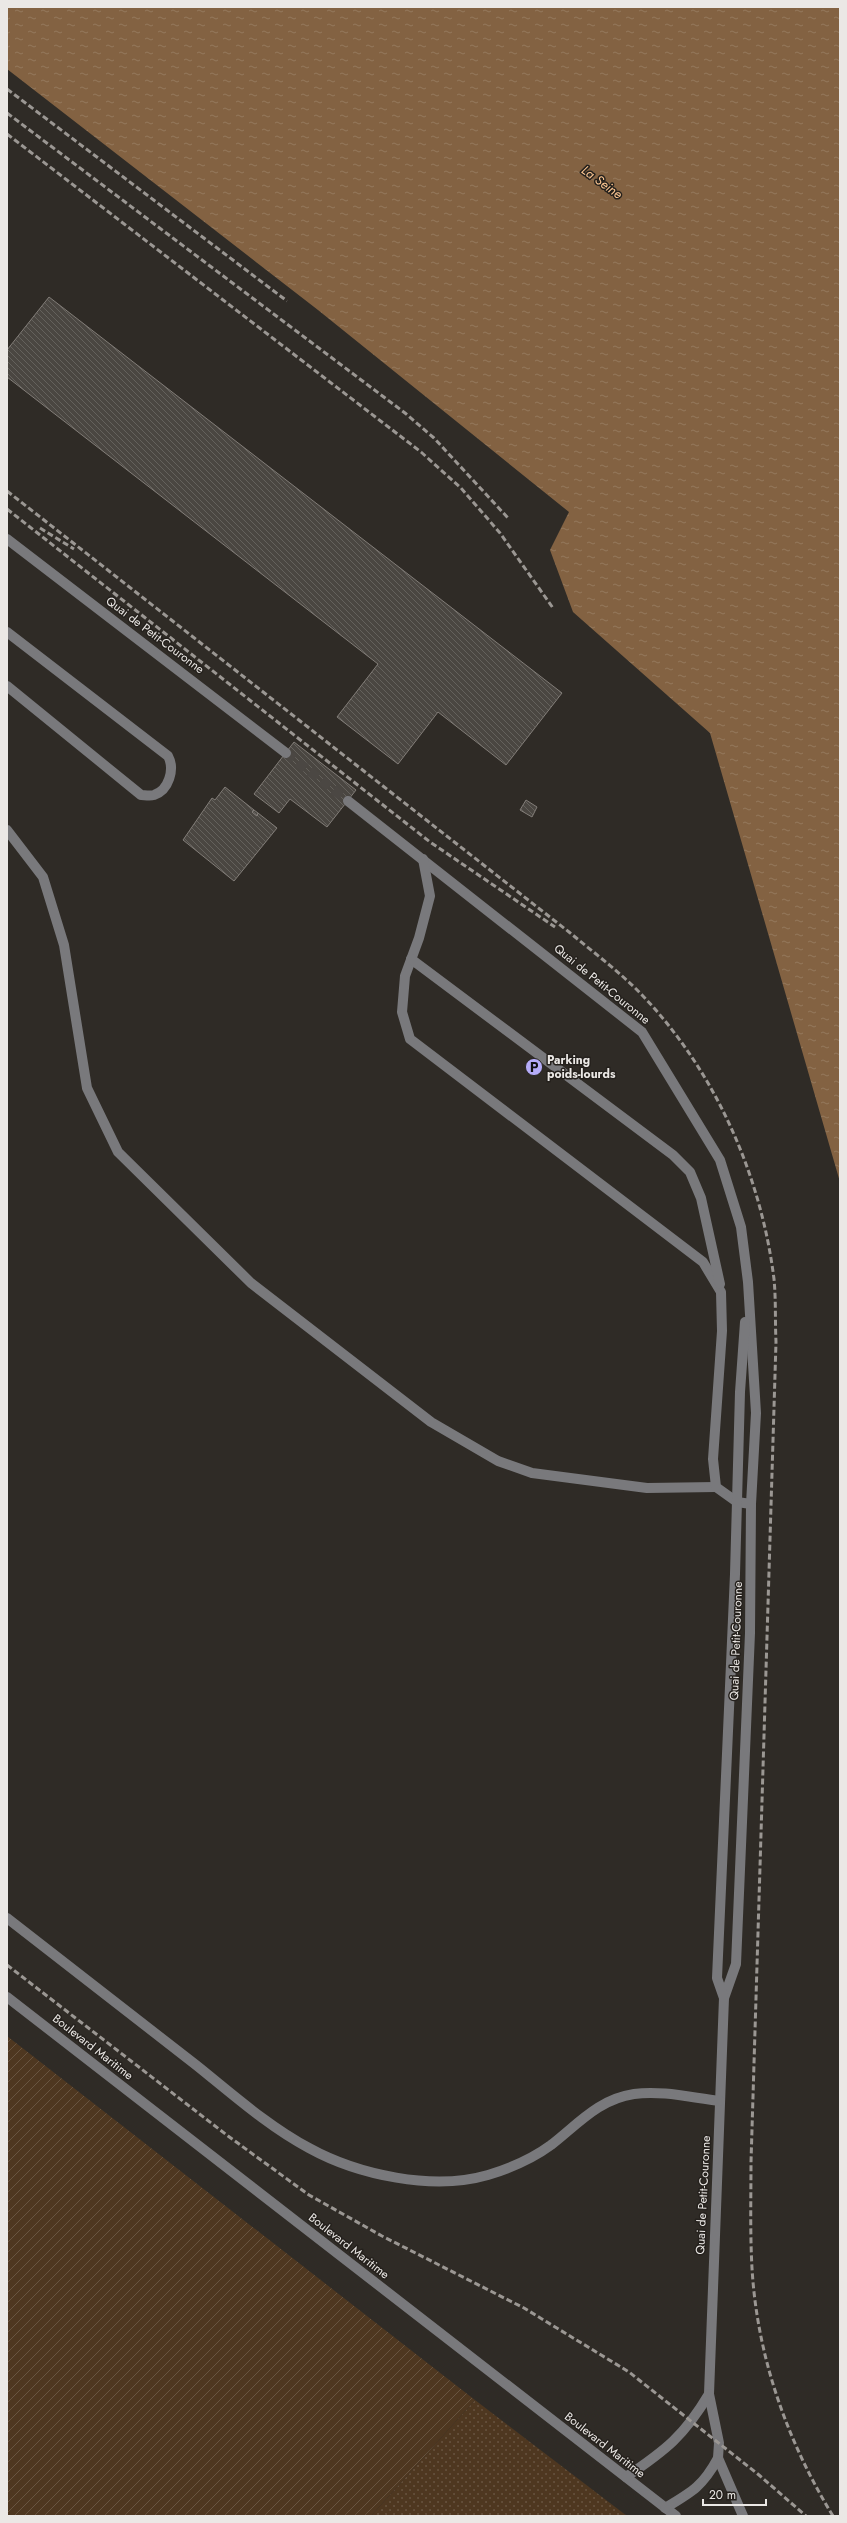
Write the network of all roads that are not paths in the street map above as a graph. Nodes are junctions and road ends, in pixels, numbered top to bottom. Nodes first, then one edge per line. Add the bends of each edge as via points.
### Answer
1 (7, 539) edge
2 (7, 632) edge
3 (7, 686) edge
4 (286, 753) tunnel mouth
5 (348, 801) tunnel mouth
6 (7, 830) edge
7 (424, 860) junction
8 (411, 959) junction
9 (748, 1282) junction
10 (721, 1292) junction
11 (716, 1487) junction
12 (737, 1502) junction
13 (751, 1504) junction
14 (7, 1918) edge
15 (7, 1996) edge
16 (724, 1998) junction
17 (720, 2101) junction
18 (709, 2394) junction
19 (718, 2458) junction
20 (626, 2478) junction
21 (666, 2508) junction
22 (676, 2516) edge
23 (743, 2516) edge

1 - 4 street, Quai de Petit-Couronne
2 - 3 street via 168,756 172,762 167,785 154,795 141,795
5 - 7 street, Quai de Petit-Couronne
6 - 11 street via 43,877 64,945 87,1088 118,1152 251,1283 431,1422 498,1462 532,1473 647,1488
7 - 8 street via 430,896
7 - 9 street, Quai de Petit-Couronne via 642,1032 720,1160 741,1227
8 - 10 street via 673,1155 690,1172 701,1198
8 - 10 street via 405,976 402,1012 410,1039 703,1262
9 - 12 street, Quai de Petit-Couronne via 740,1392
9 - 13 street, Quai de Petit-Couronne via 756,1413
10 - 11 street via 722,1331 713,1459
11 - 12 street
12 - 13 street
12 - 16 street, Quai de Petit-Couronne via 717,1978
13 - 16 street, Quai de Petit-Couronne via 750,1633 736,1964
14 - 17 street via 254,2111 308,2148 350,2167 395,2178 446,2181 485,2176 516,2166 539,2152 608,2101 634,2094
15 - 20 street, Boulevard Maritime
16 - 17 street, Quai de Petit-Couronne
17 - 18 street, Quai de Petit-Couronne
18 - 19 street, Quai de Petit-Couronne via 719,2443
18 - 20 street, Quai de Petit-Couronne via 693,2421 665,2451
19 - 21 street, Quai de Petit-Couronne via 707,2479 690,2494
19 - 23 street, Quai de Petit-Couronne
20 - 21 street, Boulevard Maritime
21 - 22 street, Boulevard Maritime

